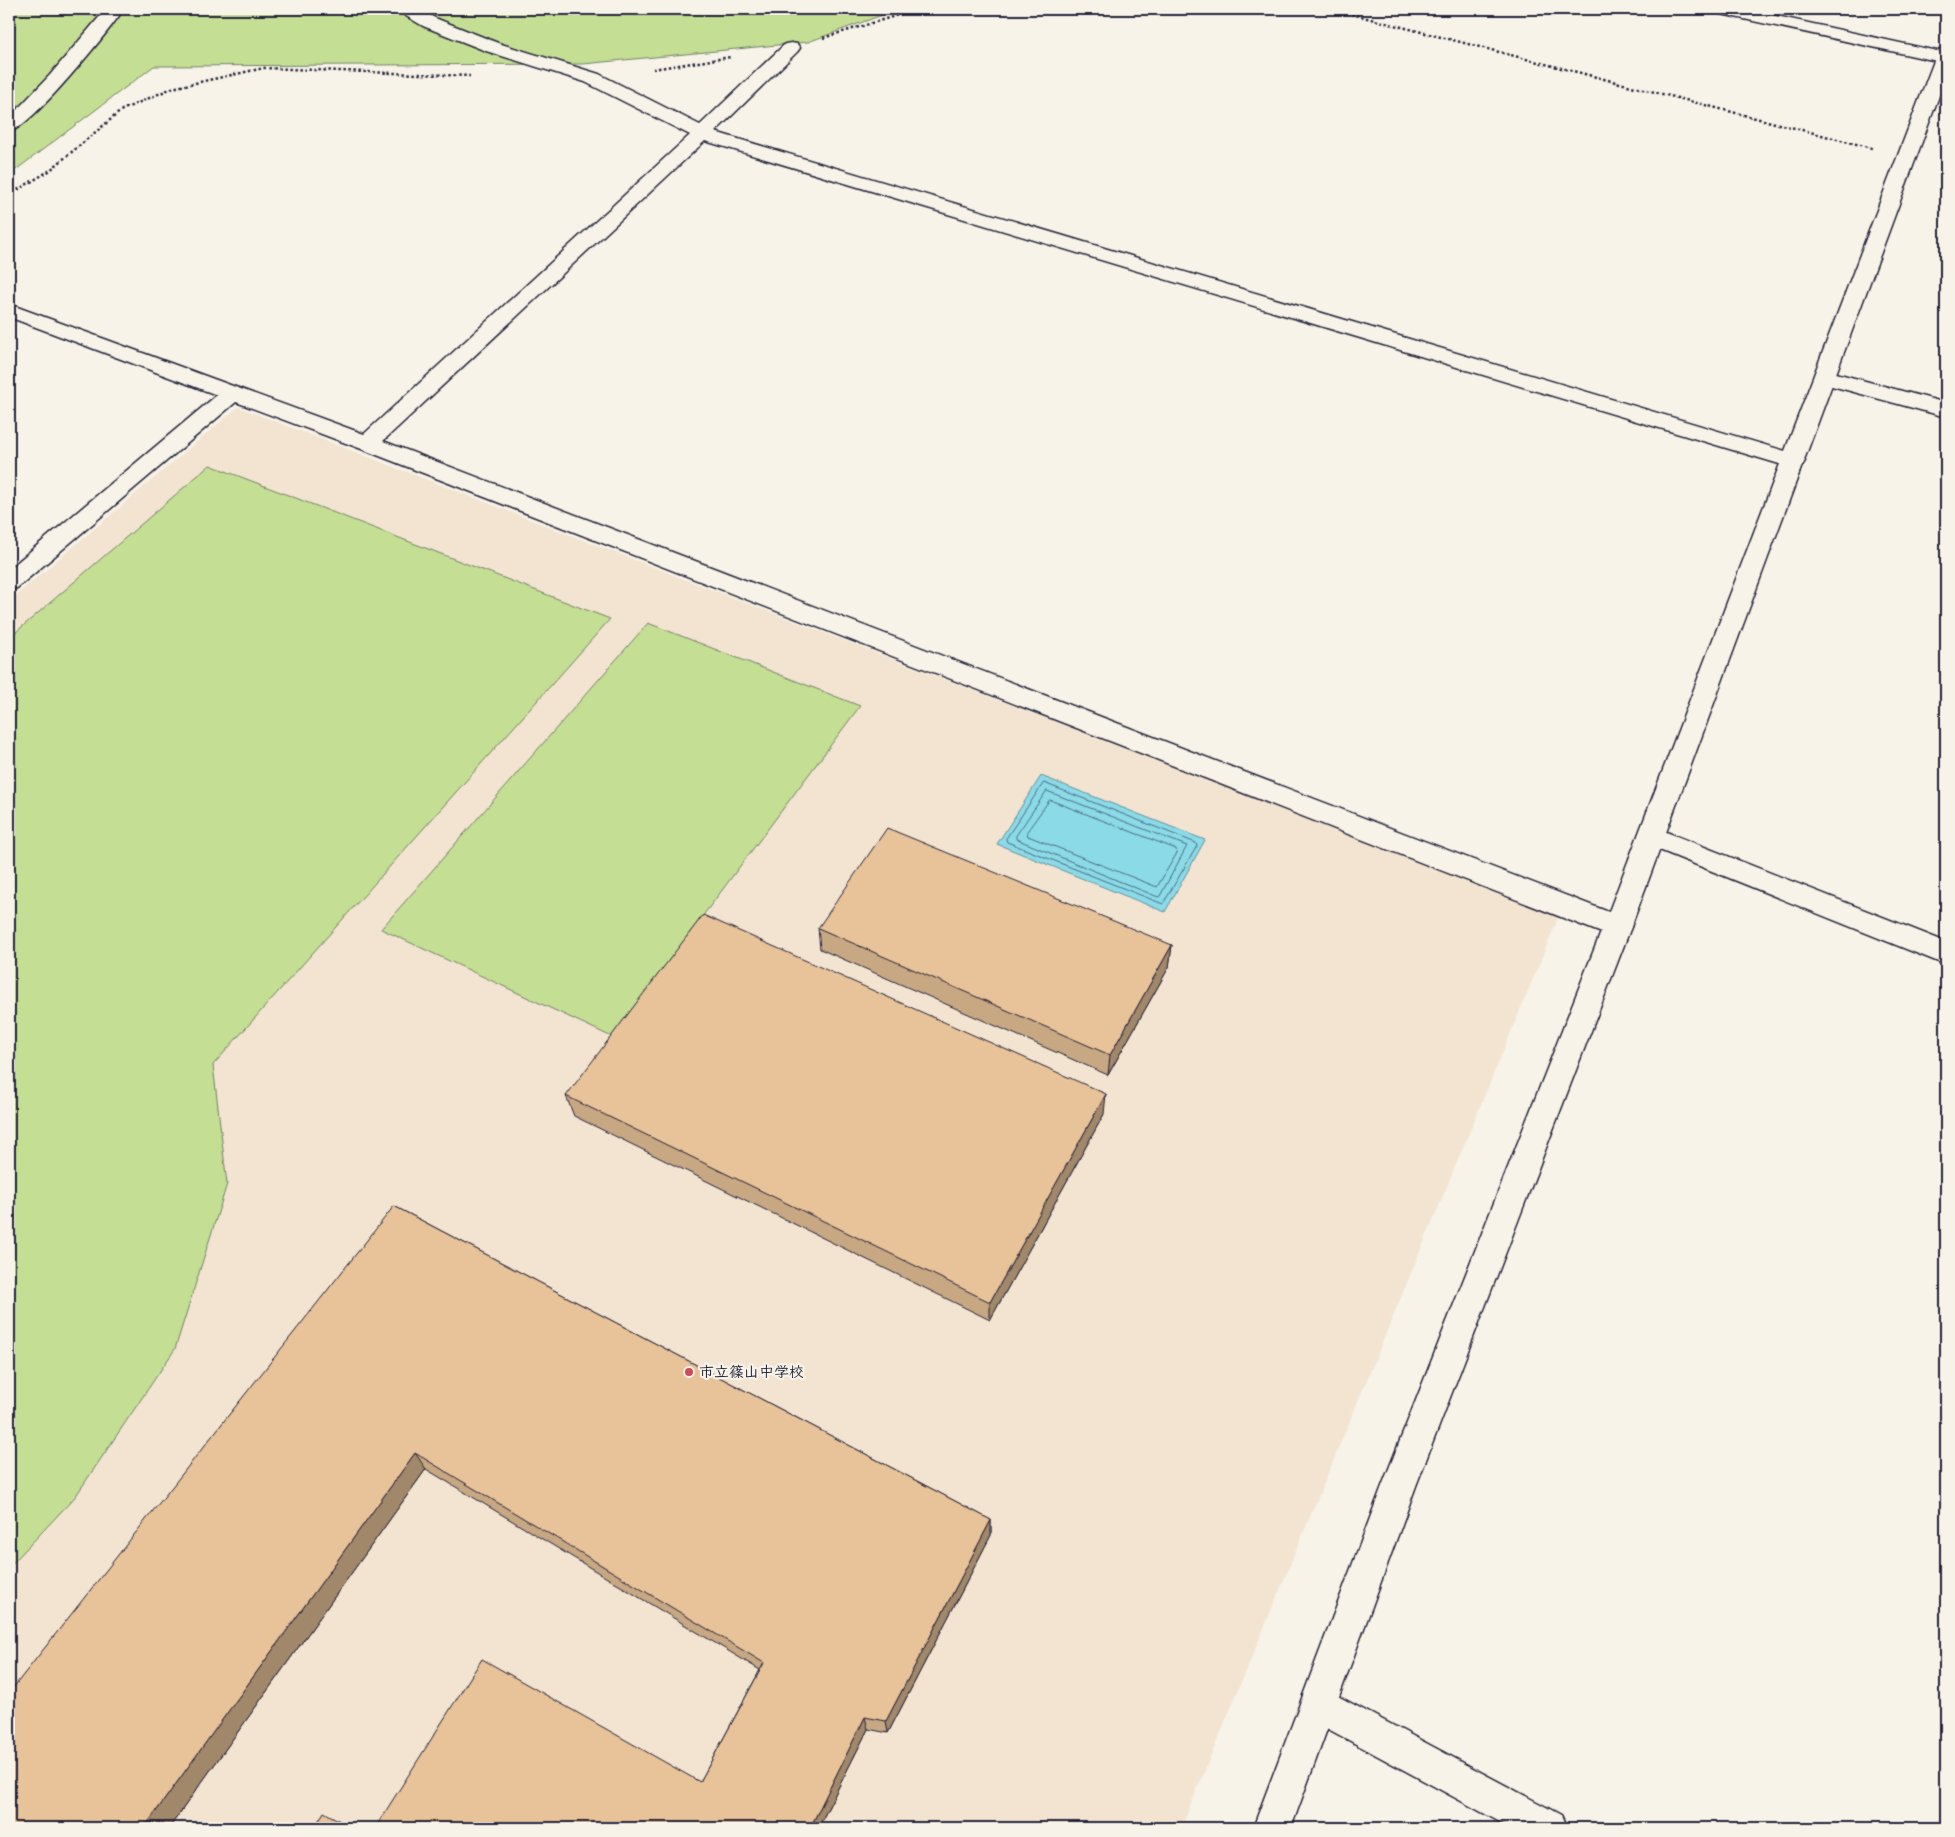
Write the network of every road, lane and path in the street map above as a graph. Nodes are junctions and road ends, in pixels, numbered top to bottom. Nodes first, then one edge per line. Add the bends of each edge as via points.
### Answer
1 (114, 9) edge
2 (407, 9) edge
3 (1332, 9) edge
4 (1721, 9) edge
5 (791, 48) dead end
6 (1946, 56) edge
7 (472, 76) dead end
8 (9, 126) edge
9 (702, 134) junction
10 (1907, 157) junction
11 (9, 195) edge
12 (9, 310) edge
13 (1825, 378) junction
14 (233, 393) junction
15 (1946, 410) edge
16 (368, 443) junction
17 (1794, 461) junction
18 (9, 582) edge
19 (1651, 836) junction
20 (1617, 927) junction
21 (1946, 954) edge
22 (1319, 1704) junction
23 (1272, 1828) edge
24 (1548, 1828) edge

1 - 8 street via 57,79
2 - 9 street via 429,22 492,47 592,78
3 - 10 path
4 - 6 street
5 - 9 street
6 - 10 street
7 - 11 path via 264,68 172,88 122,110 49,171
9 - 16 street
9 - 17 street
10 - 13 street
12 - 14 street
13 - 15 street
13 - 17 street
14 - 16 street
14 - 18 street
16 - 20 street
17 - 19 street
19 - 20 street
19 - 21 street
20 - 22 street
22 - 23 street
22 - 24 street

